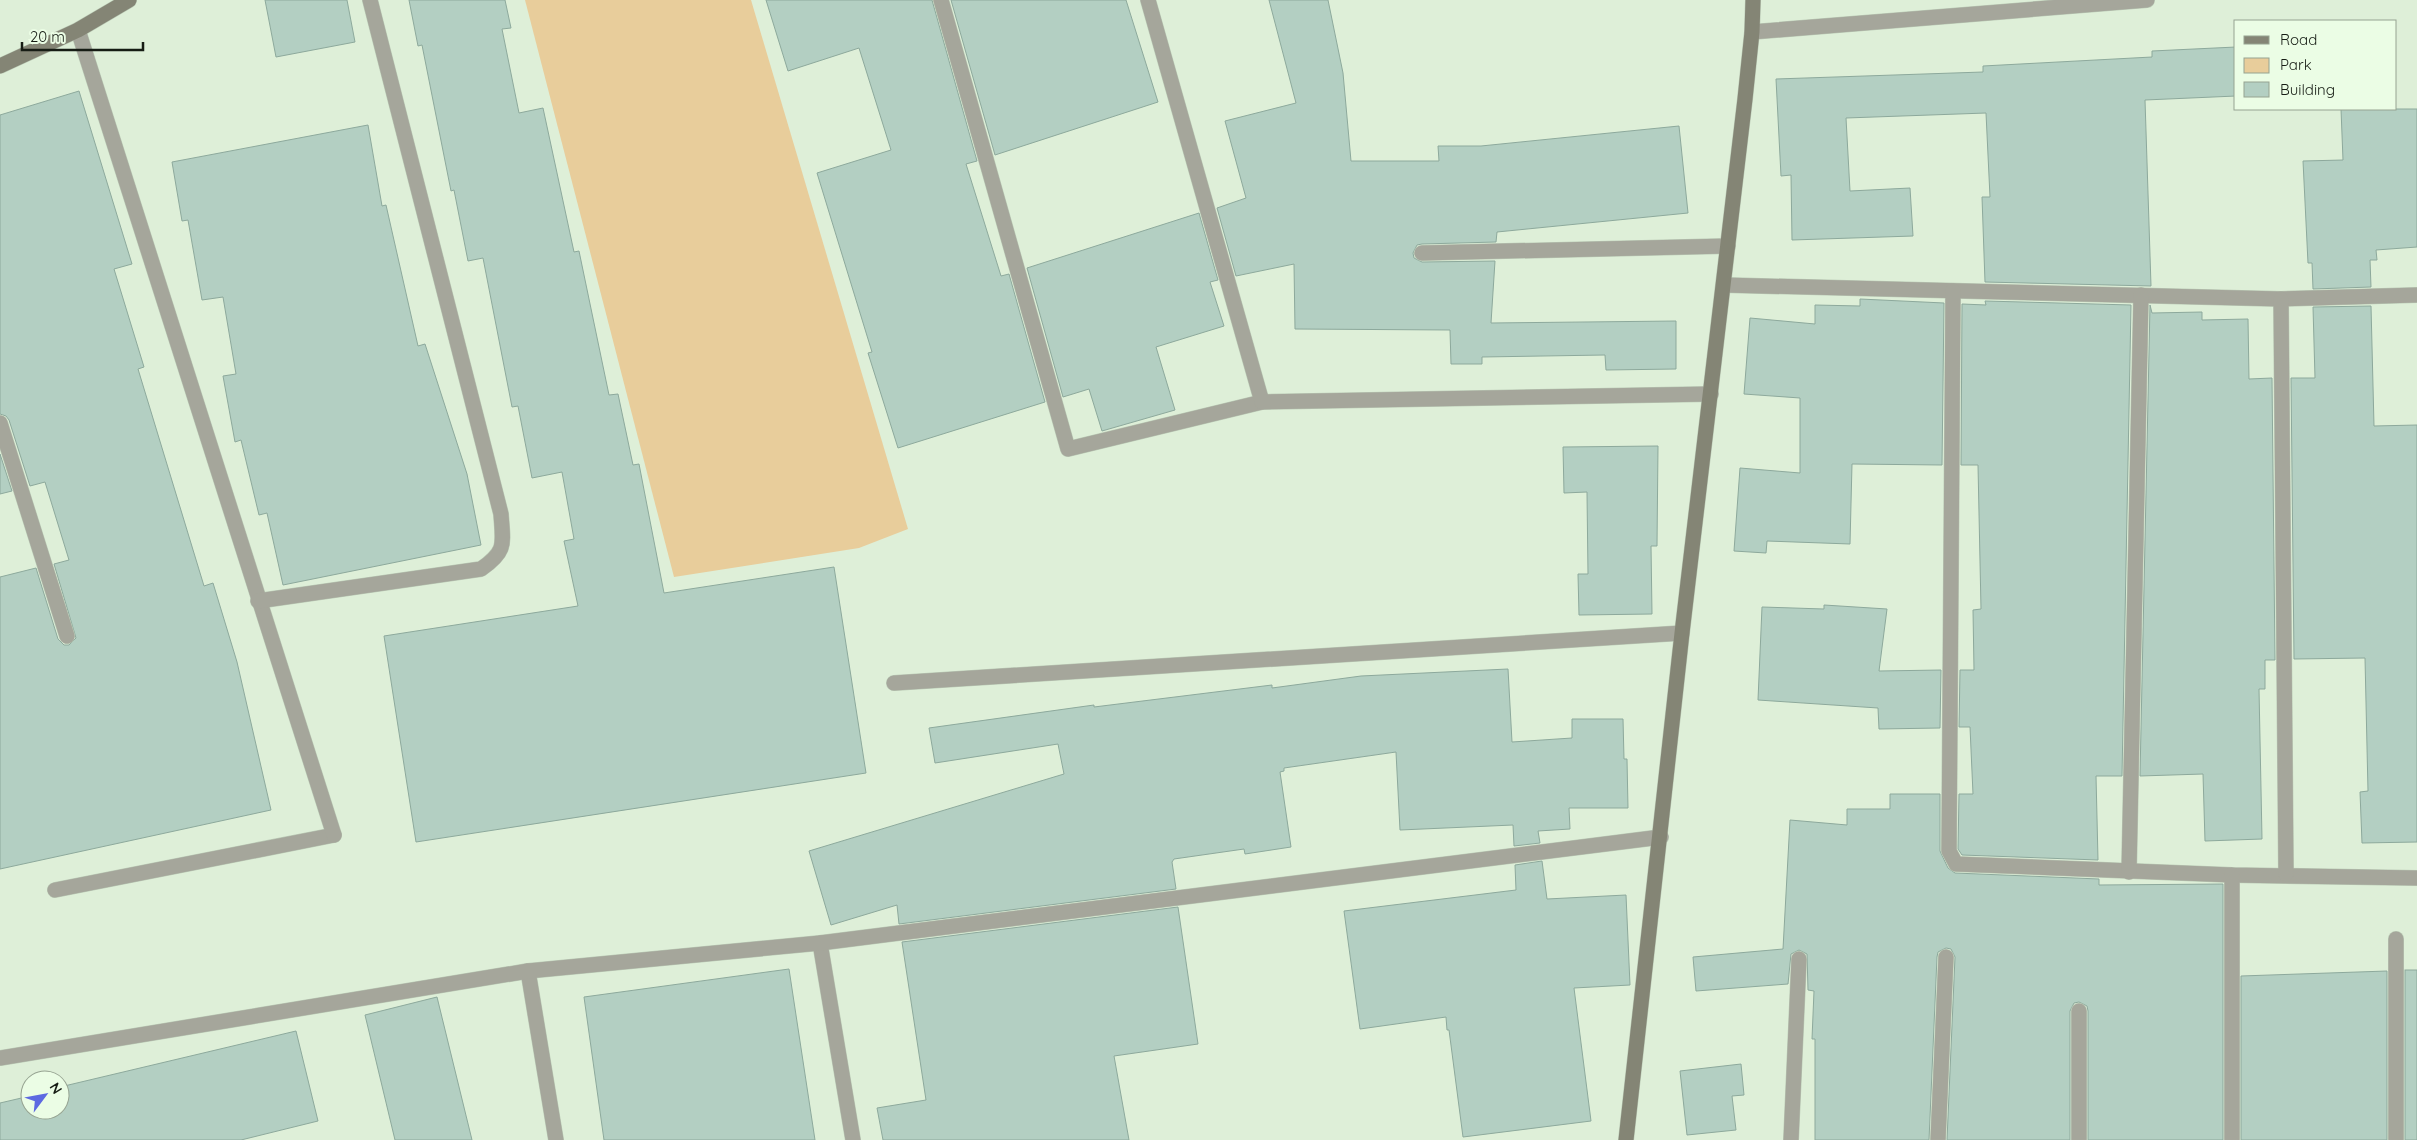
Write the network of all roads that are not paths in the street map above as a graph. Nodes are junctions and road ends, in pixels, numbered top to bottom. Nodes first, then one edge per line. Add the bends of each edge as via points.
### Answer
1 (129, 0) edge
2 (370, 0) edge
3 (941, 0) edge
4 (1148, 0) edge
5 (1753, 0) edge
6 (2147, 0) edge
7 (78, 30) junction
8 (1752, 32) junction
9 (0, 66) edge
10 (1728, 246) junction
11 (1422, 253) dead end
12 (1724, 285) junction
13 (1953, 290) junction
14 (2141, 295) junction
15 (2417, 295) edge
16 (2281, 299) junction
17 (1711, 394) junction
18 (1262, 402) junction
19 (0, 423) edge
20 (258, 601) junction
21 (1682, 633) junction
22 (67, 636) dead end
23 (894, 683) dead end
24 (1661, 837) junction
25 (2128, 872) junction
26 (2286, 874) junction
27 (2232, 875) junction
28 (2417, 878) edge
29 (54, 890) dead end
30 (2396, 939) dead end
31 (820, 943) junction
32 (1946, 957) dead end
33 (1799, 959) dead end
34 (528, 971) junction
35 (2079, 1011) dead end
36 (0, 1058) edge
37 (556, 1140) edge
38 (852, 1140) edge
39 (1626, 1140) edge
40 (1791, 1140) edge
41 (1938, 1140) edge
42 (2079, 1140) edge
43 (2232, 1140) edge
44 (2396, 1140) edge

1 - 7 street
2 - 20 street via 502,514 503,544 497,558 481,569
3 - 18 street via 1068,449
4 - 18 street
5 - 8 street
6 - 8 street
7 - 9 street
7 - 20 street
8 - 10 street
10 - 11 street
10 - 12 street
12 - 13 street
12 - 17 street
13 - 14 street
13 - 25 street via 1949,851 1956,864 1963,866
14 - 16 street
14 - 25 street
15 - 16 street
16 - 26 street
17 - 18 street
17 - 21 street
19 - 22 street
20 - 29 street via 334,835
21 - 23 street
21 - 24 street
24 - 31 street
24 - 39 street
25 - 27 street
26 - 27 street
26 - 28 street
27 - 43 street
30 - 44 street
31 - 34 street
31 - 38 street
32 - 41 street
33 - 40 street
34 - 36 street
34 - 37 street
35 - 42 street

